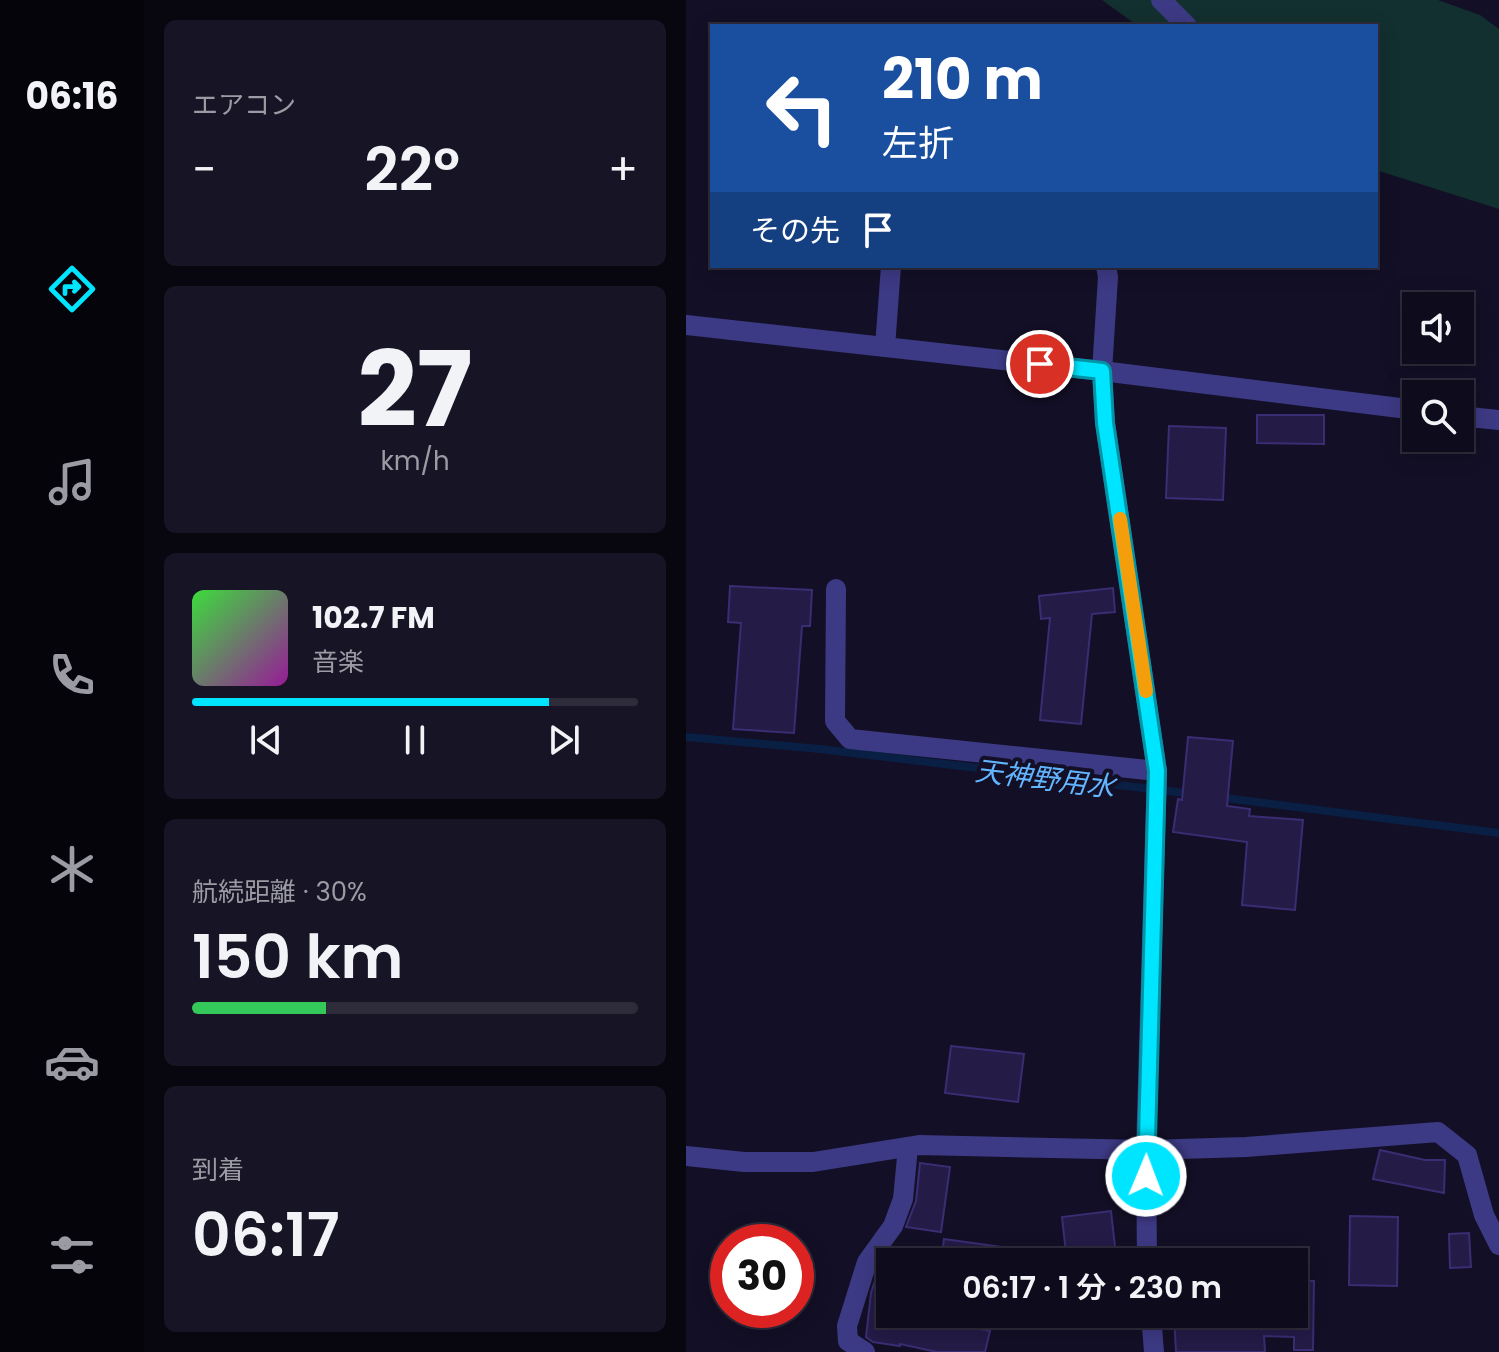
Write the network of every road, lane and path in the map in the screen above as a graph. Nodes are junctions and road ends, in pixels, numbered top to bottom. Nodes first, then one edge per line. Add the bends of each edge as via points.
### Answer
1 (1161, 0) edge
2 (1185, 24) edge
3 (891, 268) edge
4 (1106, 268) edge
5 (686, 325) edge
6 (885, 347) junction
7 (1102, 371) junction
8 (1402, 408) edge
9 (1474, 417) edge
10 (1499, 420) edge
11 (836, 589) dead end
12 (1157, 771) junction
13 (908, 1147) junction
14 (1146, 1150) junction
15 (686, 1156) edge
16 (1499, 1245) edge
17 (1147, 1248) edge
18 (1152, 1328) edge
19 (865, 1352) edge
20 (1154, 1352) edge

1 - 2 street
3 - 6 street
4 - 7 street
5 - 6 street
6 - 7 street
7 - 8 street
7 - 12 street via 1105,423
9 - 10 street
11 - 12 street via 835,721 850,739
12 - 14 street
13 - 14 street
13 - 15 street via 813,1162
13 - 19 street via 903,1199 893,1226 867,1262 847,1326 848,1341
14 - 16 street via 1438,1132 1467,1155 1484,1215
14 - 17 street
18 - 20 street

